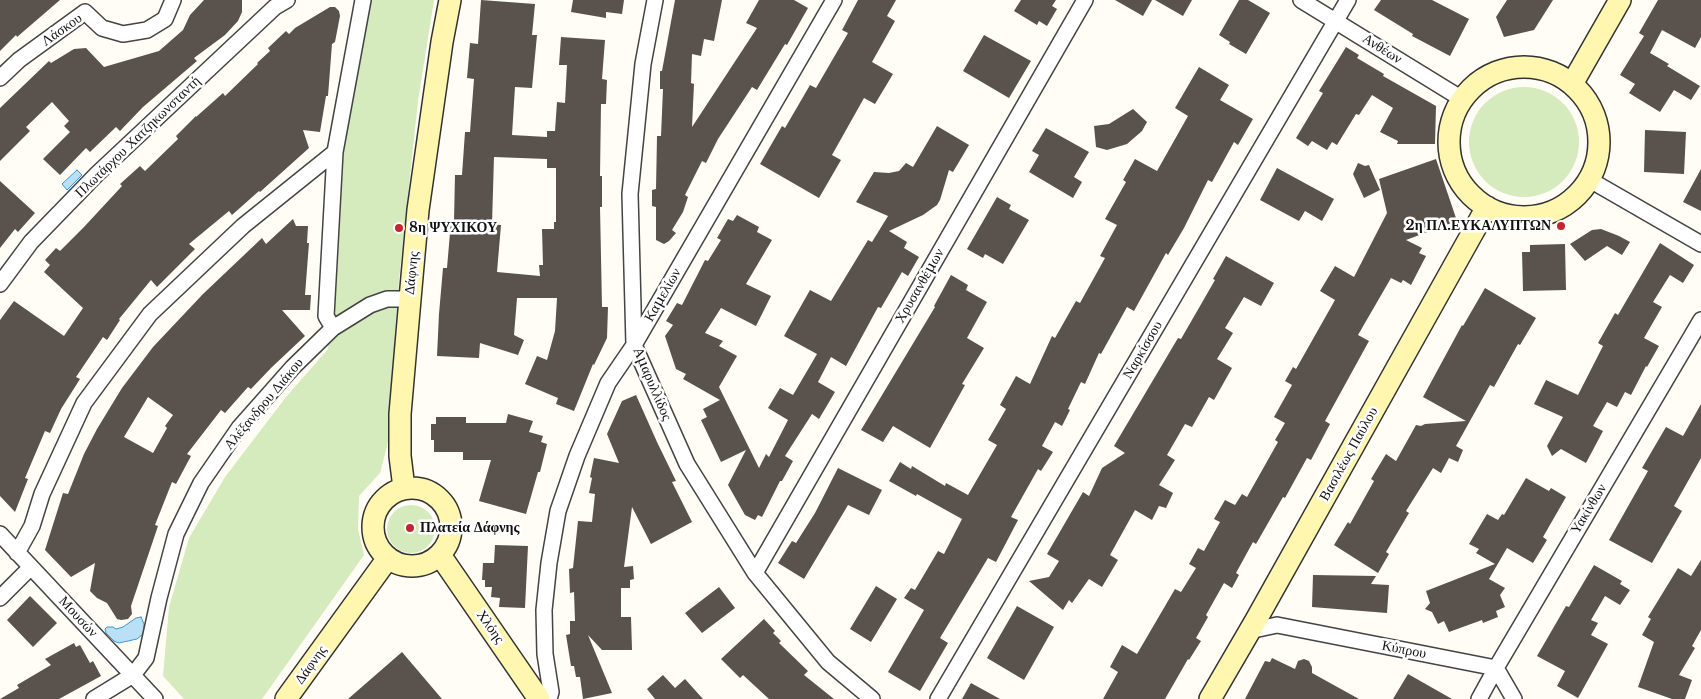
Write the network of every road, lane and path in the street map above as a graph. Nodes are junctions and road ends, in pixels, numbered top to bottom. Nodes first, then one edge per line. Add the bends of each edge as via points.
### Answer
1 (173, 0) edge
2 (362, 0) edge
3 (450, 0) edge
4 (655, 0) edge
5 (834, 0) edge
6 (1086, 0) edge
7 (1301, 0) edge
8 (1348, 0) edge
9 (1620, 0) edge
10 (277, 2) edge
11 (83, 6) edge
12 (1336, 20) junction
13 (0, 78) edge
14 (1572, 84) junction
15 (1462, 99) junction
16 (335, 152) junction
17 (1590, 180) junction
18 (1487, 207) junction
19 (1701, 244) edge
20 (0, 284) edge
21 (410, 299) junction
22 (1701, 320) edge
23 (333, 328) junction
24 (634, 346) junction
25 (404, 488) junction
26 (0, 534) edge
27 (18, 553) junction
28 (440, 556) junction
29 (388, 558) junction
30 (31, 567) junction
31 (755, 573) junction
32 (0, 598) edge
33 (1264, 605) junction
34 (1277, 626) junction
35 (1250, 631) junction
36 (1496, 668) junction
37 (133, 675) junction
38 (94, 699) edge
39 (155, 699) edge
40 (286, 699) edge
41 (540, 699) edge
42 (549, 699) edge
43 (872, 699) edge
44 (938, 699) edge
45 (1210, 699) edge
46 (1479, 699) edge
47 (1514, 699) edge

1 - 11 street, Λάσκου via 165,18 147,30 123,34 102,28
2 - 16 street
3 - 21 street, Δάφνης via 418,210
4 - 24 street, Αμαρυλλίδος via 643,64 630,194
5 - 24 street, Καμελίων
6 - 31 street, Χρυσανθέμων
7 - 12 street, Ανθέων
8 - 12 street, Ναρκίσσου
9 - 14 street
10 - 20 street, Πλωτάρχου Χατζηκωνσταντή via 97,174 31,242
11 - 13 street, Λάσκου
12 - 15 street, Ανθέων
12 - 44 street, Ναρκίσσου
14 - 15 street via 1554,73 1514,68 1494,73 1476,84
14 - 17 street via 1586,99 1596,118 1600,139 1598,160
15 - 18 street via 1452,122 1449,146 1452,162 1467,191
16 - 23 street via 326,316
16 - 27 street via 243,226 150,314 84,403
17 - 18 street via 1575,198 1555,211 1532,217 1509,216
17 - 19 street
18 - 33 street, Βασιλέως Παύλου
21 - 23 street, Αλέξανδρου Διάκου via 387,299 370,305
21 - 25 street, Δάφνης via 400,414
22 - 36 street, Υακίνθων
23 - 37 street, Αλέξανδρου Διάκου via 293,366 239,428 201,483 176,534 146,658
24 - 31 street, Αμαρυλλίδος via 687,464
24 - 42 street, Καμελίων via 608,383 558,510 544,610 545,654 552,692
25 - 28 street via 429,491 448,508 452,533
25 - 29 street via 382,501 373,524 374,537
26 - 27 street, Μουσών
27 - 30 street, Μουσών
28 - 29 street via 414,566
28 - 41 street, Χλόης
29 - 40 street, Δάφνης
30 - 32 street
30 - 37 street, Μουσών
31 - 43 street, Αμαρυλλίδος via 828,662
33 - 34 street
33 - 35 street, Βασιλέως Παύλου
34 - 35 street, Κύπρου
34 - 36 street, Κύπρου
35 - 45 street, Βασιλέως Παύλου
36 - 46 street, Υακίνθων
36 - 47 street
37 - 38 street
37 - 39 street, Μουσών

